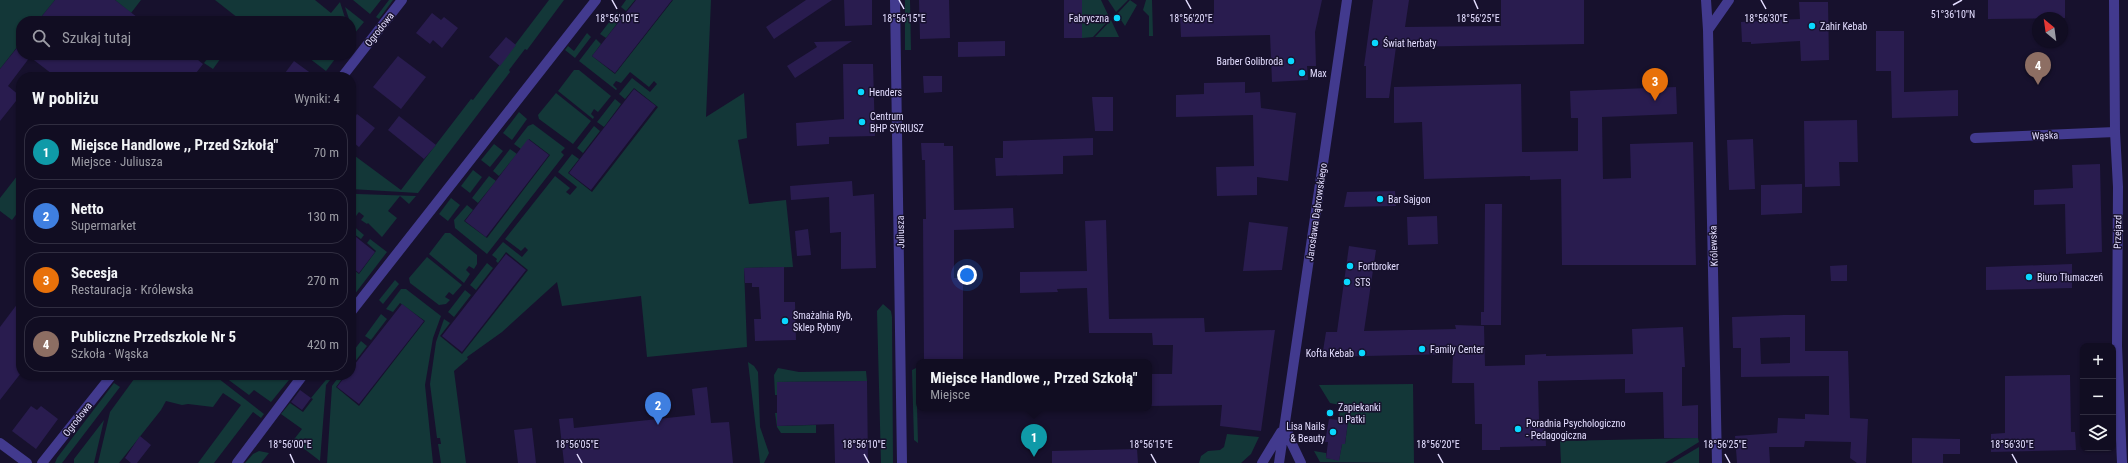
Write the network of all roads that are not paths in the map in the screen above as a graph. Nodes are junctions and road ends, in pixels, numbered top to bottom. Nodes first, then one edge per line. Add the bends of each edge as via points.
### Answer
1 (402, 0) edge
2 (596, 0) edge
3 (895, 0) edge
4 (1347, 0) edge
5 (1706, 0) edge
6 (1729, 0) edge
7 (2114, 0) edge
8 (1708, 30) junction
9 (356, 59) edge
10 (355, 60) edge
11 (346, 72) edge
12 (2115, 132) junction
13 (1976, 138) dead end
14 (356, 306) edge
15 (108, 380) edge
16 (299, 380) edge
17 (1285, 425) junction
18 (0, 443) edge
19 (27, 463) edge
20 (42, 463) edge
21 (237, 463) edge
22 (902, 463) edge
23 (1262, 463) edge
24 (1279, 463) edge
25 (1301, 463) edge
26 (1717, 463) edge
27 (2122, 463) edge

1 - 9 street, Ogrodowa
2 - 14 street
3 - 22 street, Juliusza
4 - 17 street, Jarosława Dąbrowskiego
5 - 8 street, Królewska
6 - 8 street
7 - 12 street, Przejazd
8 - 26 street, Królewska
10 - 11 street, Ogrodowa
12 - 13 street, Wąska
12 - 27 street, Przejazd via 2118,186 2117,346
15 - 20 street, Ogrodowa
16 - 21 street
17 - 23 street via 1273,449
17 - 24 street, Jarosława Dąbrowskiego
17 - 25 street, Jarosława Dąbrowskiego
18 - 19 street

